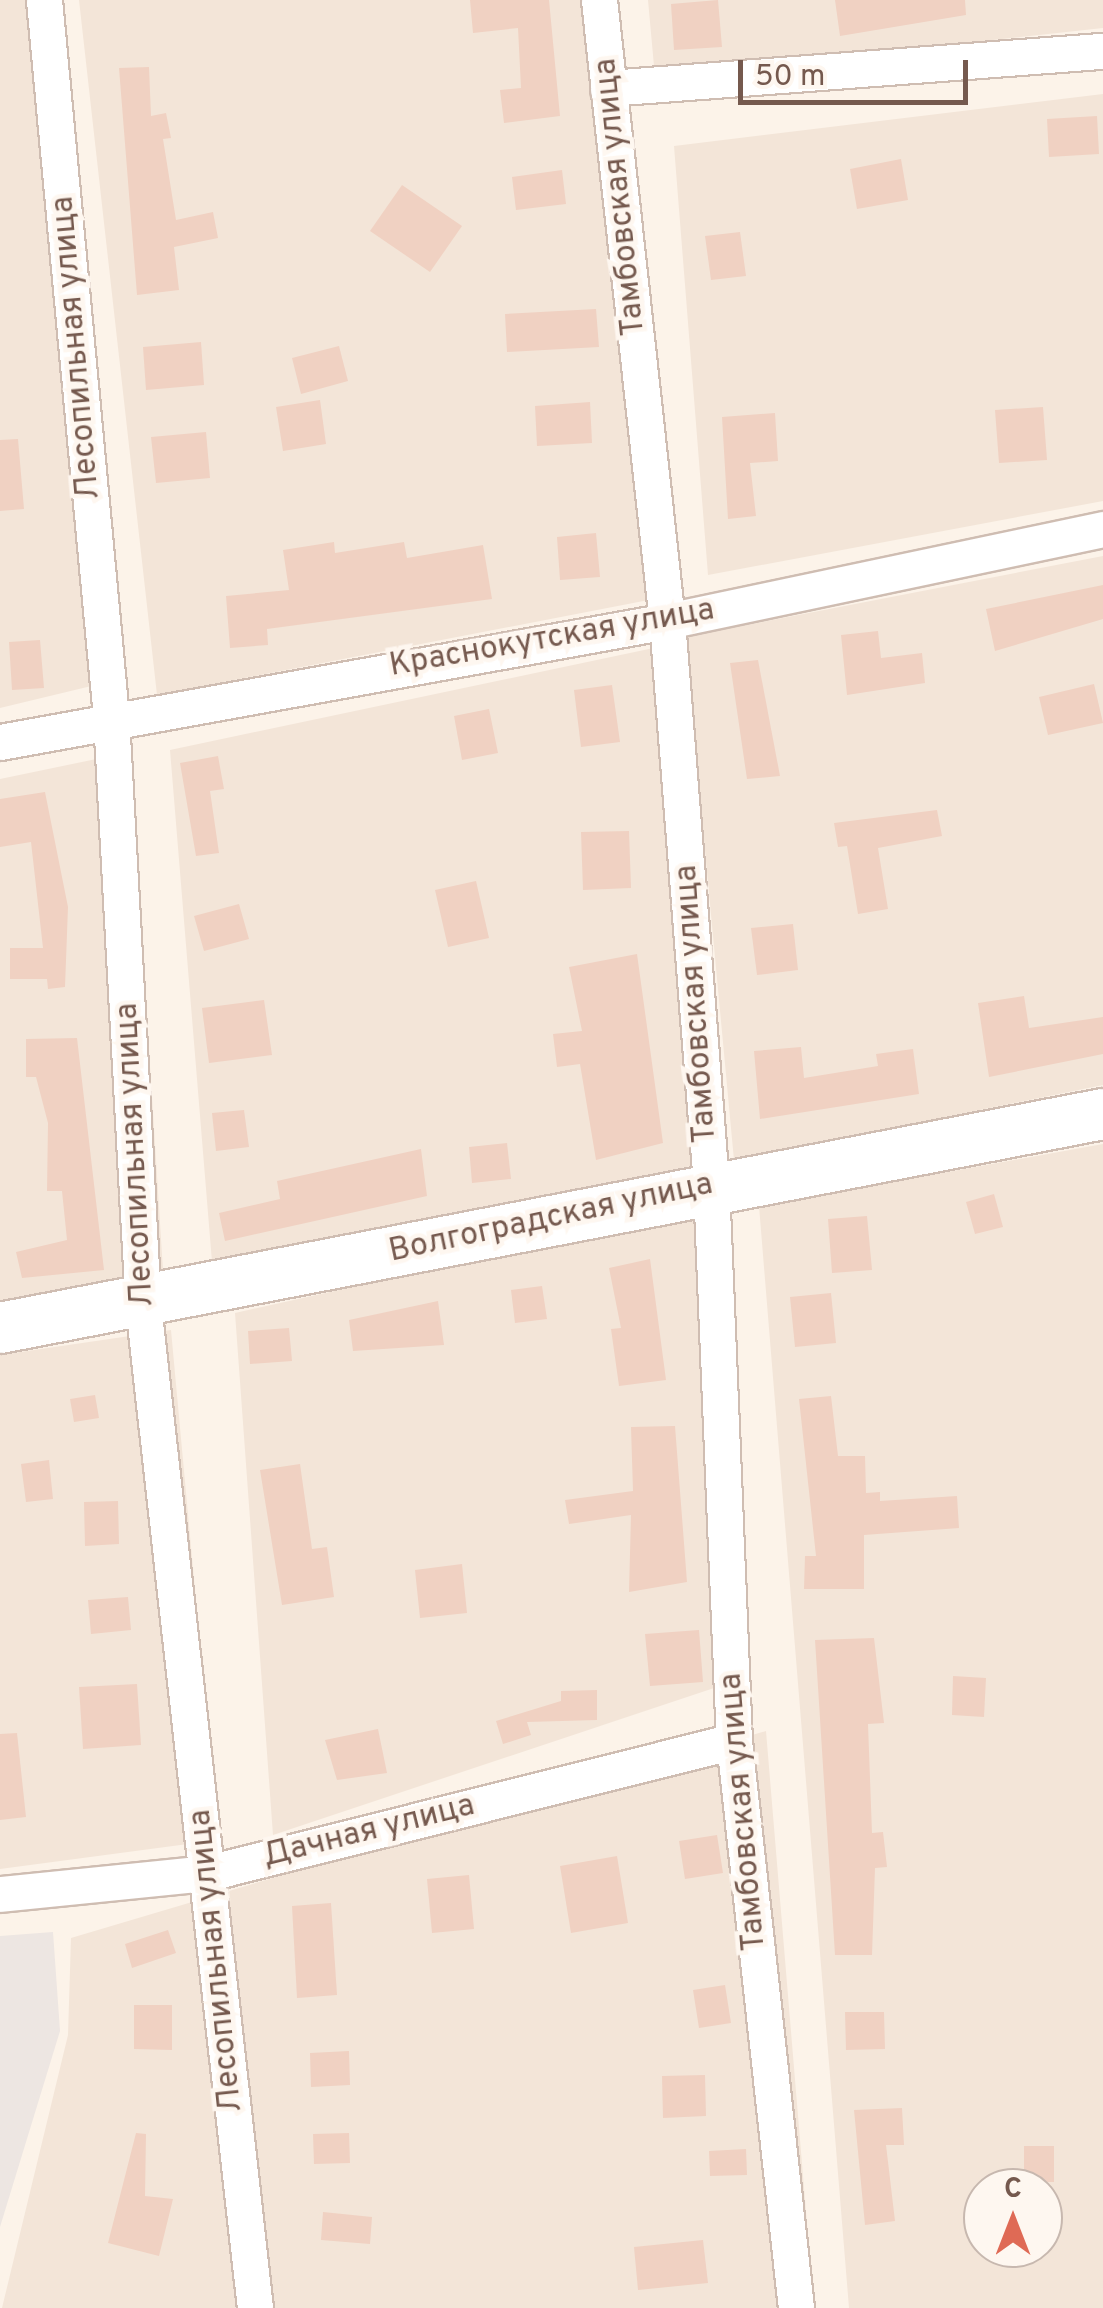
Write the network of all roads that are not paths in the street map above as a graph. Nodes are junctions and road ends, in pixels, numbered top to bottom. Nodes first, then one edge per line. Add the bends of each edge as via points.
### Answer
1 (44, 0) edge
2 (598, 0) edge
3 (1103, 51) edge
4 (608, 88) junction
5 (1103, 529) edge
6 (668, 620) junction
7 (111, 716) junction
8 (0, 742) edge
9 (1103, 1114) edge
10 (711, 1184) junction
11 (144, 1305) junction
12 (0, 1328) edge
13 (734, 1740) junction
14 (208, 1873) junction
15 (0, 1894) edge
16 (255, 2308) edge
17 (796, 2308) edge

1 - 7 street, Лесопильная улица
2 - 4 street, Тамбовская улица
3 - 4 street
4 - 6 street, Тамбовская улица
5 - 6 street, Краснокутская улица
6 - 7 street, Краснокутская улица
6 - 10 street, Тамбовская улица
7 - 8 street, Краснокутская улица
7 - 11 street, Лесопильная улица
9 - 10 street, Волгоградская улица
10 - 11 street, Волгоградская улица
10 - 13 street, Тамбовская улица
11 - 12 street, Волгоградская улица
11 - 14 street, Лесопильная улица
13 - 14 street, Дачная улица
13 - 17 street, Тамбовская улица
14 - 15 street, Дачная улица
14 - 16 street, Лесопильная улица

